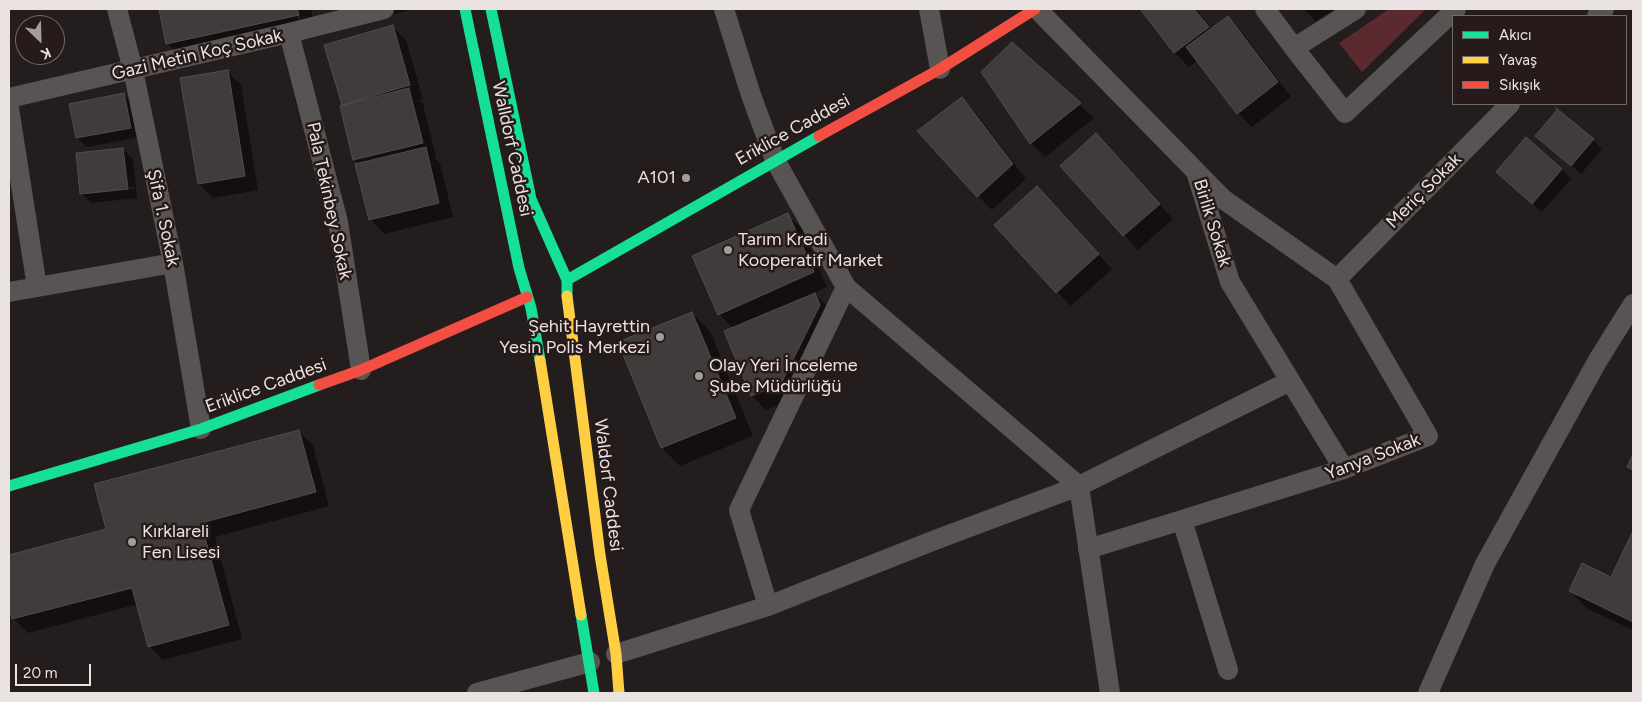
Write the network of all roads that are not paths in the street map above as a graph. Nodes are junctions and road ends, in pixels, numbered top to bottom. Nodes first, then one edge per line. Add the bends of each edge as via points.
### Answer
1 (117, 9) edge
2 (384, 9) edge
3 (465, 9) edge
4 (491, 9) edge
5 (724, 9) edge
6 (929, 9) edge
7 (1036, 9) edge
8 (1265, 9) edge
9 (1356, 9) edge
10 (1456, 9) edge
11 (289, 33) junction
12 (1294, 48) junction
13 (940, 69) junction
14 (133, 70) junction
15 (9, 98) edge
16 (1509, 105) edge
17 (9, 108) edge
18 (774, 160) junction
19 (1196, 171) junction
20 (173, 263) junction
21 (549, 271) dead end
22 (533, 279) dead end
23 (1337, 279) junction
24 (567, 280) junction
25 (37, 287) junction
26 (846, 287) junction
27 (9, 292) edge
28 (1633, 304) edge
29 (533, 306) junction
30 (361, 370) junction
31 (1290, 382) junction
32 (201, 428) junction
33 (1344, 469) junction
34 (9, 486) edge
35 (1079, 486) junction
36 (1182, 520) junction
37 (1088, 548) junction
38 (768, 606) junction
39 (616, 654) junction
40 (590, 662) junction
41 (1228, 670) dead end
42 (477, 693) edge
43 (594, 693) edge
44 (620, 693) edge
45 (1110, 693) edge
46 (1428, 693) edge

1 - 14 street, Şifa 1. Sokak
2 - 11 street, Gazi Metin Koç Sokak
3 - 29 main road, Walldorf Caddesi via 519,268
4 - 24 main road, Walldorf Caddesi via 531,199
5 - 18 street
6 - 13 street
7 - 13 main road, Eriklice Caddesi
7 - 19 street, Birlik Sokak
8 - 12 street
9 - 12 street
10 - 12 street via 1345,113
11 - 14 street, Gazi Metin Koç Sokak
11 - 30 street, Pala Tekinbey Sokak via 338,222
13 - 18 main road, Eriklice Caddesi
14 - 15 street, Gazi Metin Koç Sokak
14 - 20 street, Şifa 1. Sokak
16 - 23 street, Meriç Sokak
17 - 25 street
18 - 24 main road, Eriklice Caddesi
18 - 26 street
19 - 23 street, Yanya Sokak via 1223,199
19 - 31 street, Birlik Sokak via 1230,282
20 - 25 street
20 - 32 street, Şifa 1. Sokak
21 - 24 main road via 558,272
22 - 29 main road
23 - 33 street, Yanya Sokak via 1428,436
24 - 39 main road, Waldorf Caddesi via 563,305
25 - 27 street
26 - 35 street
26 - 38 street via 739,510
28 - 46 street via 1598,360 1485,564
29 - 30 main road, Eriklice Caddesi
29 - 40 main road
30 - 32 main road, Eriklice Caddesi
31 - 33 street, Birlik Sokak
31 - 35 street
32 - 34 main road, Eriklice Caddesi
33 - 36 street, Yanya Sokak
35 - 37 street
35 - 38 street
36 - 37 street, Yanya Sokak
36 - 41 street
37 - 45 street
38 - 39 street
39 - 44 main road, Waldorf Caddesi
40 - 42 street
40 - 43 main road

